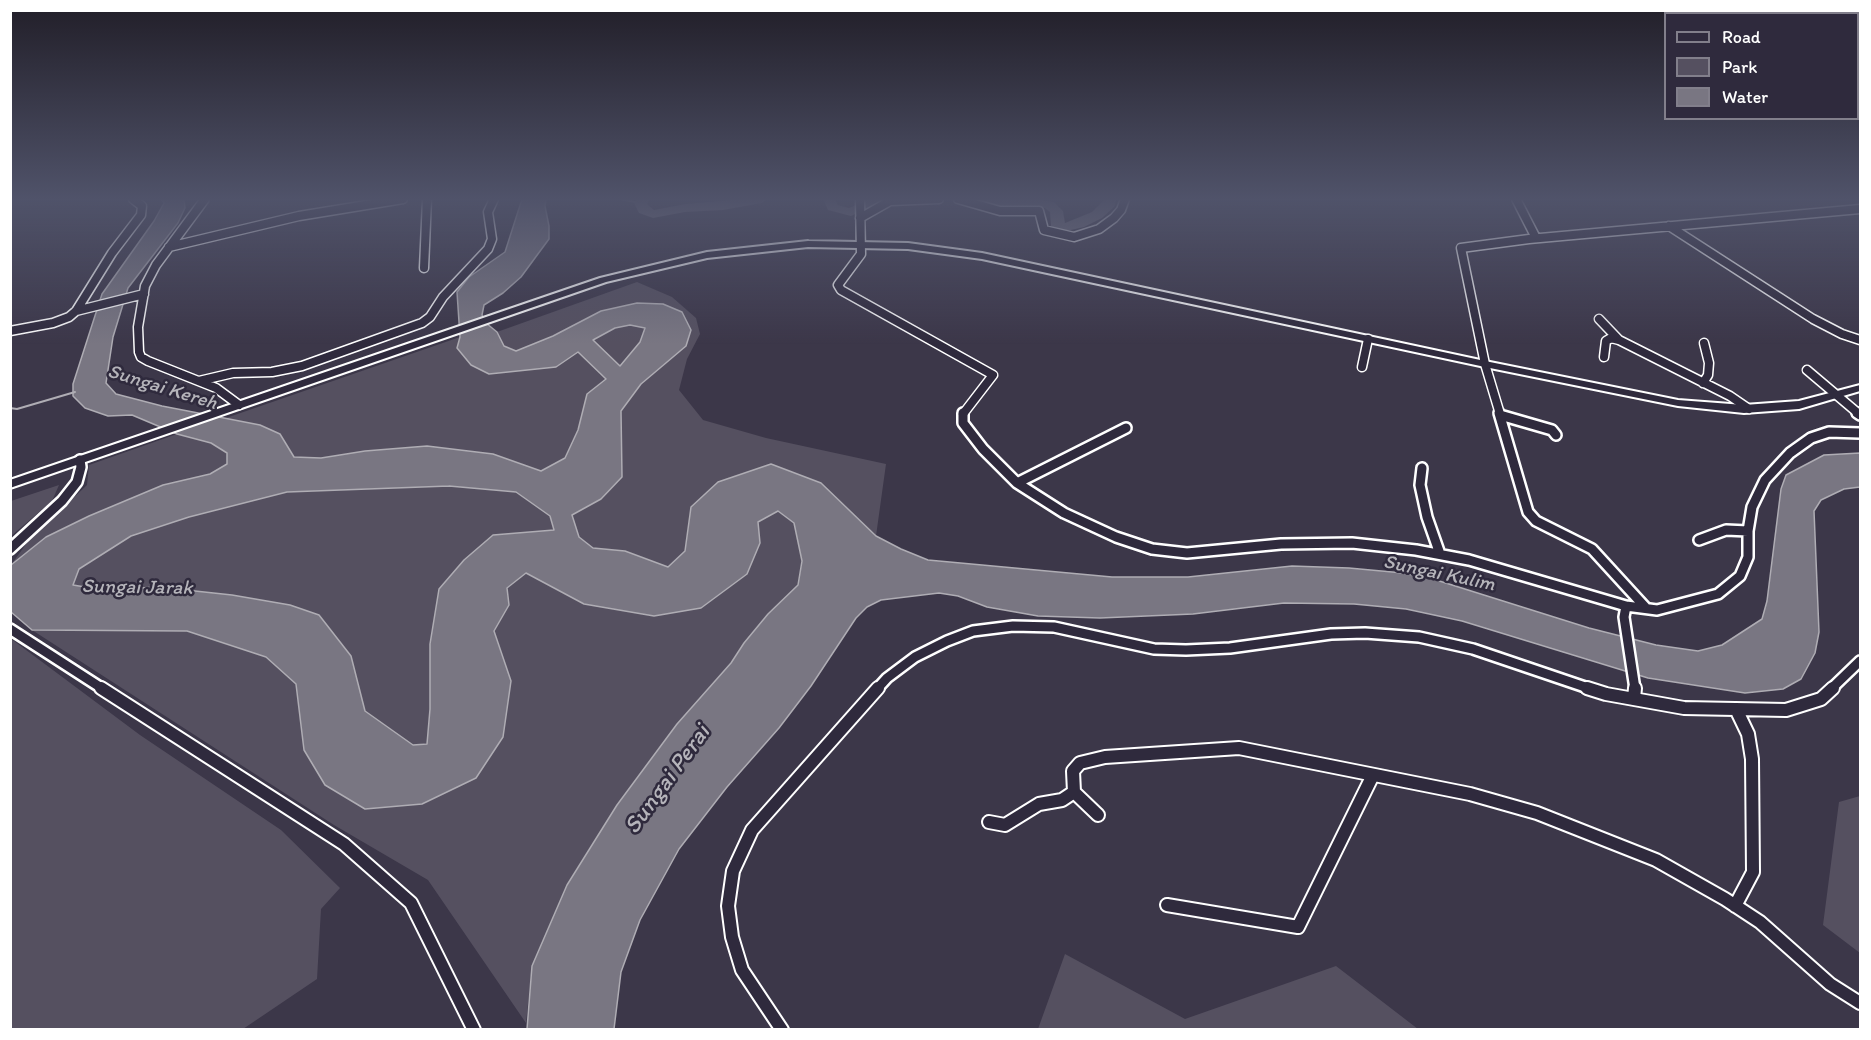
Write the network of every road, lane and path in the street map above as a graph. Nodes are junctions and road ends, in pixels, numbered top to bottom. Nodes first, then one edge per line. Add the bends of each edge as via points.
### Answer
1 (169, 247) edge
2 (116, 248) edge
3 (425, 248) edge
4 (489, 248) edge
5 (776, 248) edge
6 (861, 248) edge
7 (913, 248) edge
8 (1462, 248) edge
9 (1702, 248) edge
10 (424, 268) dead end
11 (141, 295) junction
12 (76, 311) junction
13 (1599, 319) dead end
14 (10, 331) edge
15 (1368, 339) junction
16 (1619, 340) junction
17 (1860, 340) edge
18 (1704, 343) dead end
19 (1604, 357) dead end
20 (1485, 364) junction
21 (1362, 367) dead end
22 (1807, 370) dead end
23 (199, 381) junction
24 (1703, 383) junction
25 (1860, 388) edge
26 (1839, 395) junction
27 (236, 406) junction
28 (1749, 409) junction
29 (1500, 415) junction
30 (1860, 415) edge
31 (1126, 428) dead end
32 (1860, 433) edge
33 (1556, 435) dead end
34 (80, 460) junction
35 (1422, 468) dead end
36 (1017, 483) junction
37 (10, 484) edge
38 (1748, 531) junction
39 (1699, 540) dead end
40 (10, 549) edge
41 (1440, 554) junction
42 (1646, 608) junction
43 (1625, 612) junction
44 (10, 629) edge
45 (1860, 660) edge
46 (1856, 671) edge
47 (1634, 699) junction
48 (1736, 709) junction
49 (1373, 775) junction
50 (1074, 792) junction
51 (1098, 815) dead end
52 (989, 822) dead end
53 (1167, 905) dead end
54 (1736, 906) junction
55 (1860, 1003) edge
56 (474, 1029) edge
57 (782, 1029) edge

1 - 11 street
2 - 12 street
3 - 10 street
4 - 23 street via 422,323 302,366 233,373
5 - 27 street via 707,255 611,278
6 - 36 street via 861,254 838,285 841,290 993,375 965,410 963,423
7 - 15 street via 982,256
8 - 20 street
9 - 17 street via 1813,320
11 - 12 street
11 - 23 street via 141,357
12 - 14 street via 53,323
13 - 16 street
15 - 20 street
15 - 21 street
16 - 19 street via 1606,341
16 - 24 street
18 - 24 street via 1709,363
20 - 28 street via 1678,403
20 - 29 street
22 - 26 street
23 - 27 street via 230,396
24 - 28 street
25 - 26 street
26 - 28 street via 1799,405
26 - 30 street
27 - 34 street
29 - 33 street via 1552,430
29 - 42 street via 1528,512 1536,521 1592,549
31 - 36 street
32 - 38 street via 1829,432 1811,438 1790,453 1765,480 1752,507
34 - 37 street
34 - 40 street via 77,482
35 - 41 street via 1420,485
36 - 41 street via 1064,513 1152,549 1187,553 1281,543 1353,543
38 - 39 street via 1726,530
38 - 42 street via 1748,557 1740,576 1718,594 1657,610
41 - 43 street
42 - 43 street
43 - 47 street
44 - 56 street via 344,844 411,903
45 - 46 street
46 - 48 street via 1821,699 1786,710
47 - 48 street via 1684,708
47 - 57 street via 1606,694 1473,649 1419,636 1330,634 1186,650 1154,649 1054,627 1014,626 947,640 887,678 774,803 752,831 732,871 728,906 735,948 742,970
48 - 54 street via 1748,734 1752,759 1753,873
49 - 50 street via 1239,748 1104,757 1080,763 1073,771
49 - 53 street via 1298,927
49 - 54 street via 1470,794 1537,813 1656,860
50 - 51 street
50 - 52 street via 1062,800 1040,804 1005,825
54 - 55 street via 1760,922 1830,984

